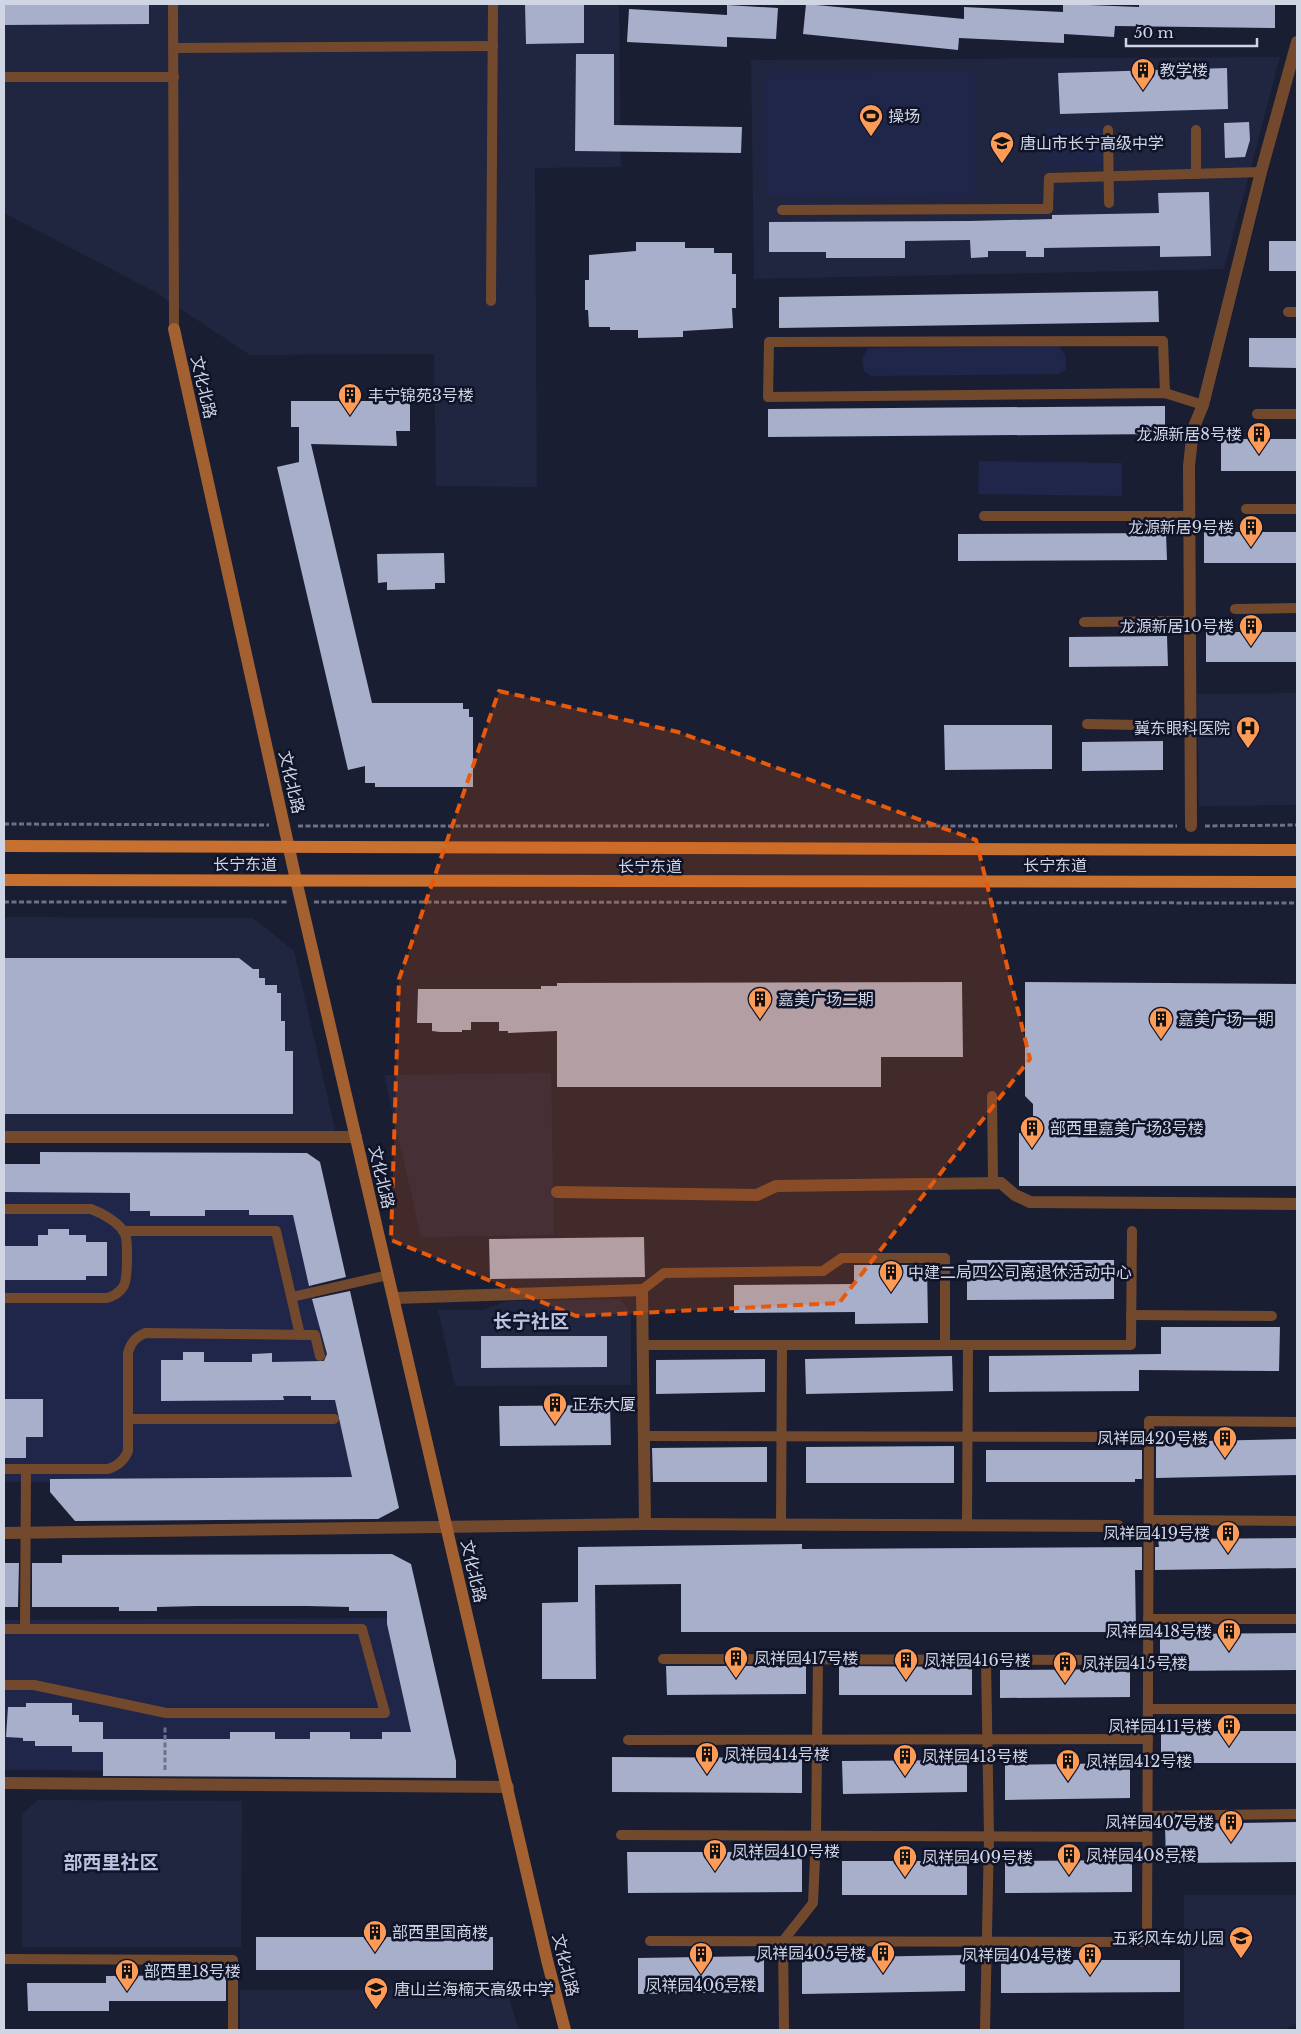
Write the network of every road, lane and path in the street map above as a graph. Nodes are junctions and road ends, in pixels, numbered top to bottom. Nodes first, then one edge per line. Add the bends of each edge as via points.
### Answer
1 (173, 4) edge
2 (493, 4) edge
3 (1297, 42) edge
4 (493, 46) junction
5 (174, 48) junction
6 (4, 77) edge
7 (174, 77) junction
8 (1108, 130) dead end
9 (1196, 130) dead end
10 (1261, 172) junction
11 (1196, 174) junction
12 (1108, 176) junction
13 (1108, 203) dead end
14 (782, 210) dead end
15 (491, 301) dead end
16 (174, 329) joint
17 (1165, 393) junction
18 (1203, 405) junction
19 (1257, 414) dead end
20 (1297, 414) edge
21 (1246, 509) dead end
22 (1297, 509) edge
23 (984, 516) dead end
24 (1189, 516) junction
25 (1297, 608) edge
26 (1235, 609) dead end
27 (1084, 622) dead end
28 (1190, 622) junction
29 (1087, 724) dead end
30 (1190, 726) junction
31 (4, 824) edge
32 (1297, 825) edge
33 (285, 826) junction
34 (1191, 826) junction
35 (4, 846) edge
36 (290, 847) junction
37 (1297, 850) edge
38 (4, 880) edge
39 (296, 880) junction
40 (1297, 882) edge
41 (4, 902) edge
42 (301, 902) junction
43 (1297, 903) edge
44 (992, 1096) dead end
45 (4, 1137) edge
46 (356, 1137) junction
47 (993, 1183) junction
48 (557, 1192) dead end
49 (1297, 1204) edge
50 (4, 1209) edge
51 (123, 1231) junction
52 (1132, 1231) dead end
53 (388, 1275) junction
54 (642, 1290) junction
55 (292, 1297) junction
56 (4, 1298) edge
57 (394, 1298) junction
58 (1131, 1315) junction
59 (1272, 1316) dead end
60 (300, 1334) junction
61 (643, 1345) junction
62 (782, 1345) junction
63 (945, 1345) junction
64 (968, 1345) junction
65 (320, 1356) dead end
66 (128, 1419) junction
67 (334, 1419) dead end
68 (1297, 1422) edge
69 (644, 1436) junction
70 (782, 1436) junction
71 (968, 1436) junction
72 (1124, 1437) dead end
73 (4, 1469) edge
74 (26, 1469) junction
75 (1148, 1520) junction
76 (1297, 1521) edge
77 (646, 1524) junction
78 (781, 1525) junction
79 (967, 1525) junction
80 (1118, 1526) dead end
81 (447, 1529) junction
82 (4, 1533) edge
83 (25, 1533) junction
84 (1148, 1618) junction
85 (1297, 1619) edge
86 (4, 1629) edge
87 (25, 1629) junction
88 (664, 1659) dead end
89 (818, 1660) junction
90 (1148, 1660) junction
91 (986, 1661) junction
92 (4, 1685) edge
93 (1148, 1709) junction
94 (1297, 1709) edge
95 (166, 1713) junction
96 (1148, 1739) junction
97 (628, 1740) dead end
98 (816, 1740) junction
99 (986, 1740) junction
100 (4, 1783) edge
101 (165, 1784) junction
102 (508, 1788) junction
103 (1297, 1814) edge
104 (1147, 1816) junction
105 (621, 1834) dead end
106 (816, 1836) junction
107 (989, 1836) junction
108 (1147, 1837) junction
109 (650, 1941) dead end
110 (783, 1941) junction
111 (987, 1942) junction
112 (4, 1959) edge
113 (233, 2030) edge
114 (565, 2030) edge
115 (784, 2030) edge
116 (986, 2030) edge

1 - 5 lane
2 - 4 lane
3 - 10 street
4 - 5 lane
4 - 15 lane
5 - 7 lane
6 - 7 lane
7 - 16 lane
8 - 12 lane
9 - 11 lane
10 - 11 lane
10 - 18 street
11 - 12 lane
12 - 13 lane
12 - 14 lane via 1049,178 1048,209
16 - 33 street, 文化北路
17 - 17 lane via 768,397 769,342 1163,341
17 - 18 lane
18 - 24 street via 1194,429 1189,466
19 - 20 lane
21 - 22 lane
23 - 24 lane
24 - 28 street
25 - 26 lane
27 - 28 lane
28 - 30 street
29 - 30 lane
30 - 34 street
31 - 33 path
32 - 34 path
33 - 34 path
33 - 36 street, 文化北路
35 - 36 main road, 长宁东道
36 - 37 main road, 长宁东道
36 - 39 street, 文化北路
38 - 39 main road, 长宁东道
39 - 40 main road, 长宁东道
39 - 42 street, 文化北路
41 - 42 path
42 - 43 path
42 - 46 street, 文化北路
44 - 47 lane
45 - 46 street
46 - 53 street, 文化北路
47 - 48 street via 776,1186 757,1195
47 - 49 street via 1001,1183 1030,1202
50 - 51 lane via 91,1209
51 - 55 lane via 276,1231
51 - 56 lane via 126,1236 126,1280 117,1294 107,1298
52 - 58 lane
53 - 55 lane
53 - 57 street, 文化北路
54 - 57 street
54 - 61 street
54 - 63 lane via 664,1273 822,1272 842,1258 945,1258
55 - 60 lane
57 - 81 street, 文化北路
58 - 59 lane
58 - 64 lane via 1130,1345
60 - 65 lane via 315,1334
60 - 66 lane via 145,1333 136,1337 128,1353
61 - 62 lane
61 - 69 street
62 - 63 lane
62 - 70 lane
63 - 64 lane
64 - 71 lane
66 - 67 lane
66 - 74 lane via 128,1451 117,1466 108,1469
68 - 75 lane via 1149,1422
69 - 70 lane
69 - 77 street
70 - 71 lane
70 - 78 lane
71 - 72 lane
71 - 79 lane
73 - 74 lane
74 - 83 lane
75 - 76 lane
75 - 84 lane
77 - 78 street
77 - 81 street
78 - 79 street
79 - 80 street
81 - 83 street
81 - 102 street, 文化北路
82 - 83 street
83 - 87 lane
84 - 85 lane
84 - 90 lane
86 - 87 lane
87 - 95 lane via 362,1629 385,1713
88 - 89 lane
89 - 91 lane
89 - 98 lane
90 - 91 lane
90 - 93 lane
91 - 99 lane
92 - 95 lane via 34,1684
93 - 94 lane
93 - 96 lane
95 - 101 path
96 - 99 lane
96 - 104 lane
97 - 98 lane
98 - 99 lane
98 - 106 lane
99 - 107 lane
100 - 101 street
101 - 102 street
102 - 114 street, 文化北路
103 - 104 lane
104 - 108 lane
105 - 106 lane
106 - 107 lane
106 - 110 lane via 813,1903
107 - 108 lane
107 - 111 lane
108 - 111 lane via 1147,1942
109 - 110 lane
110 - 111 lane
110 - 115 lane
111 - 116 lane
112 - 113 lane via 233,1960

